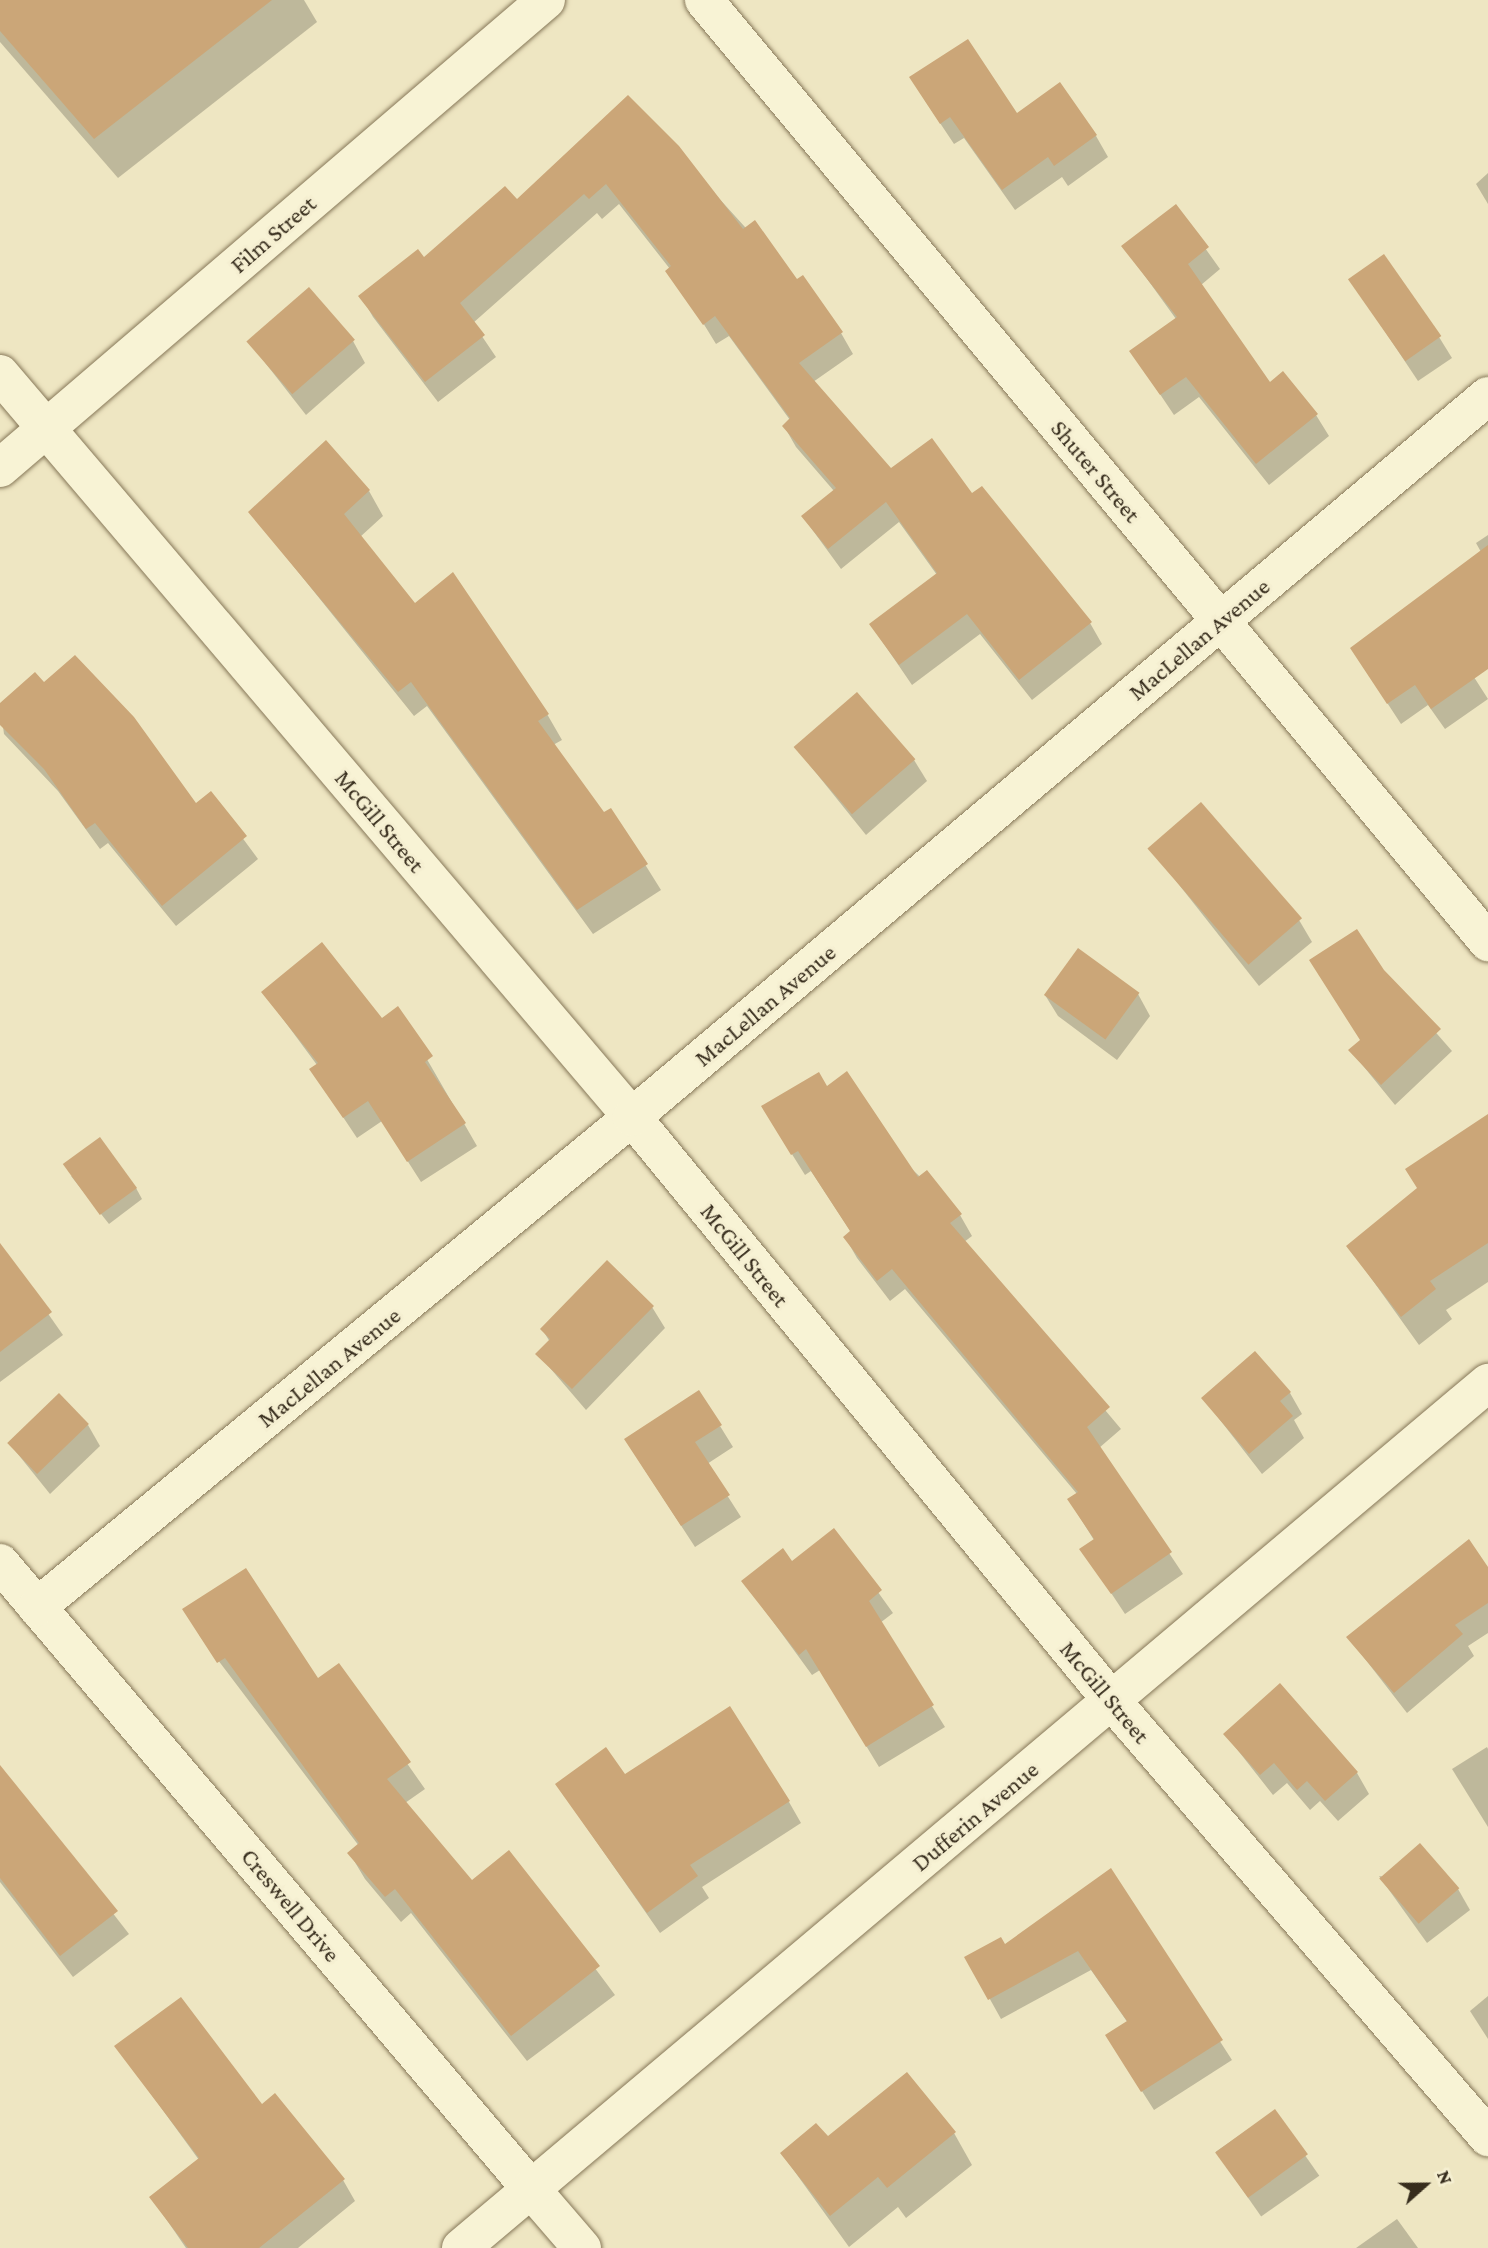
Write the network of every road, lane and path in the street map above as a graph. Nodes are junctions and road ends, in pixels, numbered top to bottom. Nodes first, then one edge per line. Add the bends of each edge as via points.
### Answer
1 (546, 0) edge
2 (704, 0) edge
3 (0, 374) edge
4 (1488, 396) edge
5 (46, 429) junction
6 (0, 468) edge
7 (1221, 621) junction
8 (1488, 942) edge
9 (632, 1117) junction
10 (1488, 1383) edge
11 (0, 1563) edge
12 (37, 1607) junction
13 (1112, 1701) junction
14 (1488, 2137) edge
15 (531, 2189) junction
16 (461, 2248) edge
17 (582, 2248) edge

1 - 5 street, Film Street
2 - 7 street, Shuter Street
3 - 5 street, McGill Street
4 - 7 street, MacLellan Avenue
5 - 6 street, Film Street
5 - 9 street, McGill Street
7 - 8 street, Shuter Street
7 - 9 street, MacLellan Avenue
9 - 12 street, MacLellan Avenue
9 - 13 street, McGill Street
10 - 13 street, Dufferin Avenue
11 - 12 street, Creswell Drive
12 - 15 street, Creswell Drive
13 - 14 street, McGill Street
13 - 15 street, Dufferin Avenue
15 - 16 street, Dufferin Avenue
15 - 17 street, Creswell Drive

